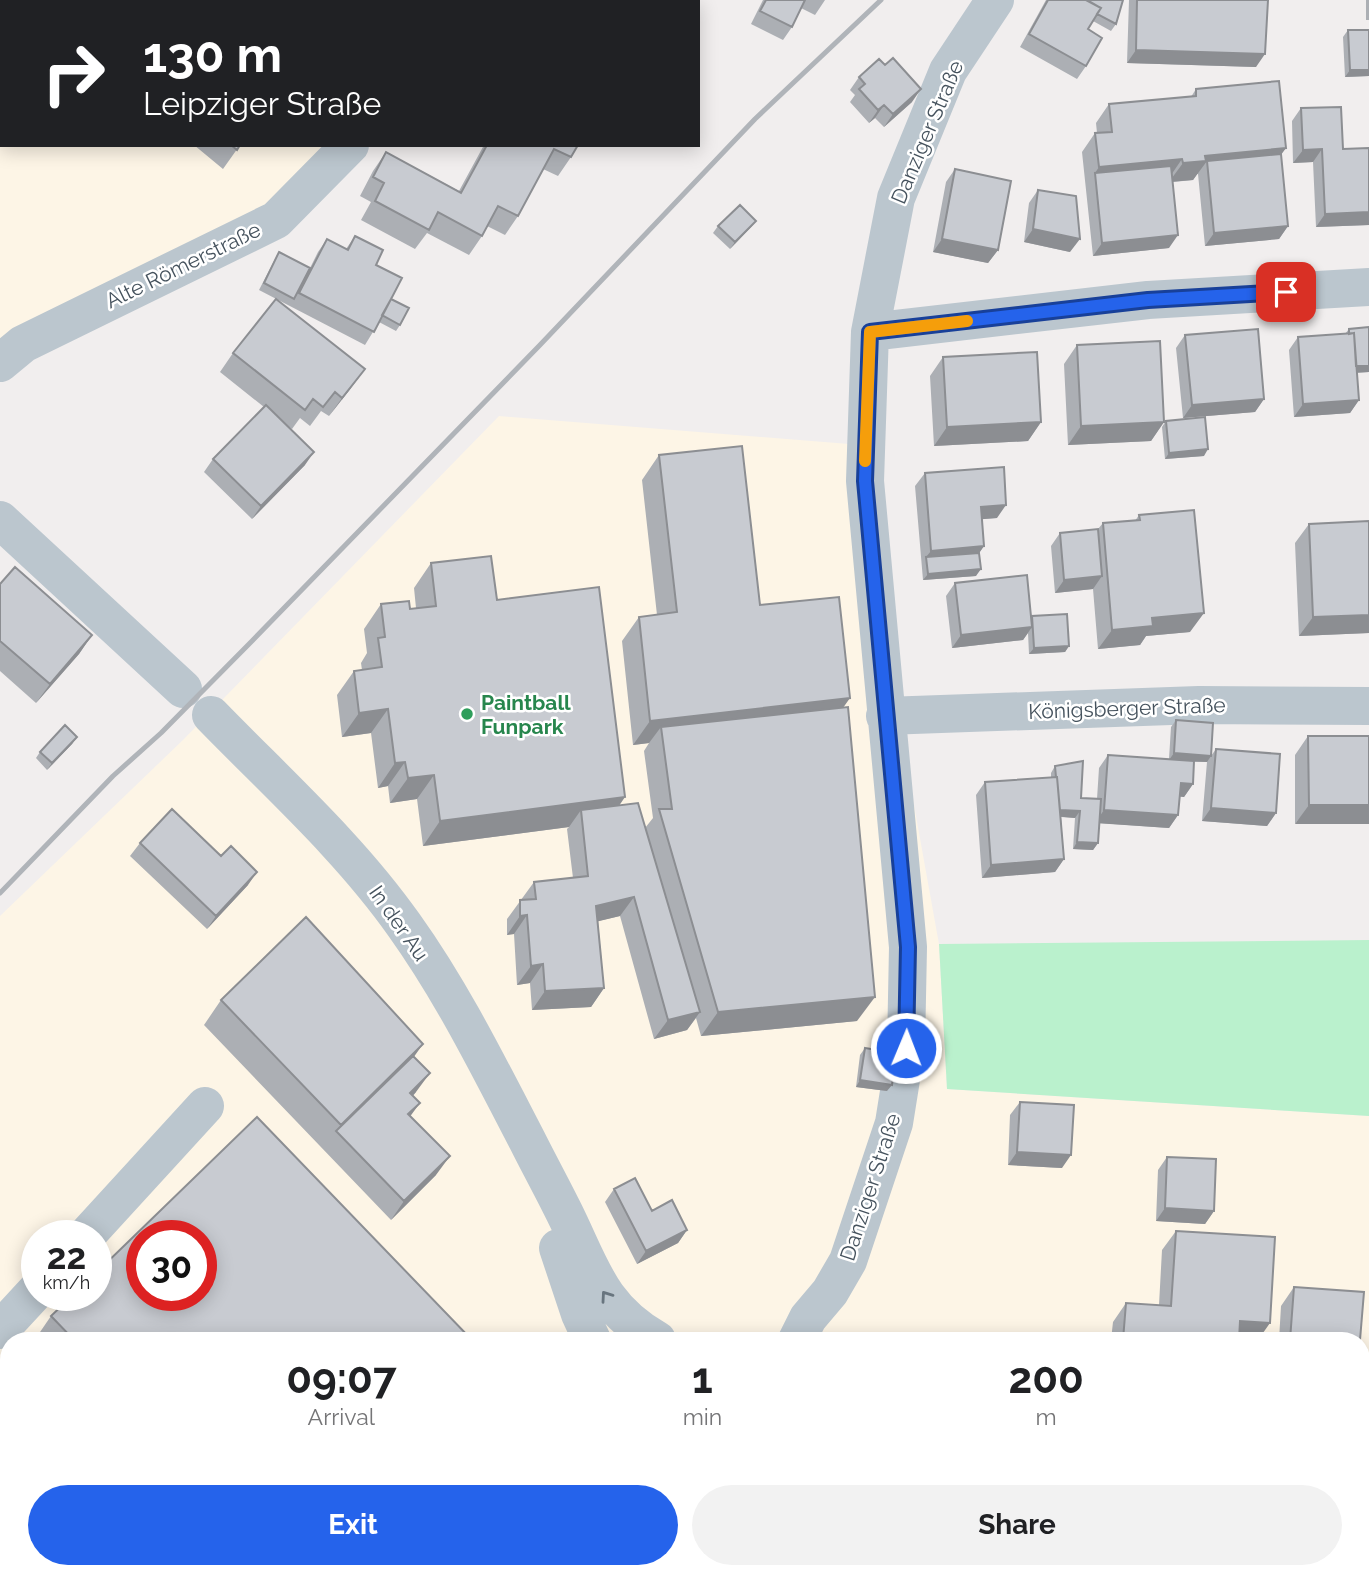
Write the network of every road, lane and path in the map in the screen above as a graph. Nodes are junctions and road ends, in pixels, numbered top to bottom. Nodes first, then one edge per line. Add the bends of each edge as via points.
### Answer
1 (995, 0) edge
2 (348, 147) edge
3 (1369, 287) edge
4 (870, 332) junction
5 (0, 363) edge
6 (0, 520) edge
7 (183, 689) dead end
8 (1369, 706) edge
9 (211, 715) dead end
10 (885, 716) junction
11 (205, 1106) dead end
12 (539, 1168) junction
13 (101, 1220) edge
14 (21, 1307) edge
15 (0, 1330) edge
16 (588, 1332) edge
17 (645, 1332) edge
18 (800, 1332) edge

1 - 4 street, Danziger Straße via 948,71 896,198
2 - 5 street, Alte Römerstraße via 276,220 23,344
3 - 4 street via 1148,300
4 - 10 street, Danziger Straße via 865,481
6 - 7 street
8 - 10 street, Königsberger Straße via 1199,705
9 - 12 street, In der Au via 358,867 404,925 459,1013
10 - 18 street, Danziger Straße via 908,947 906,1048 894,1123 848,1261
11 - 13 street
12 - 16 street, In der Au via 546,1210
17 -> 12 street, In der Au via 624,1318 589,1270
14 - 15 street

